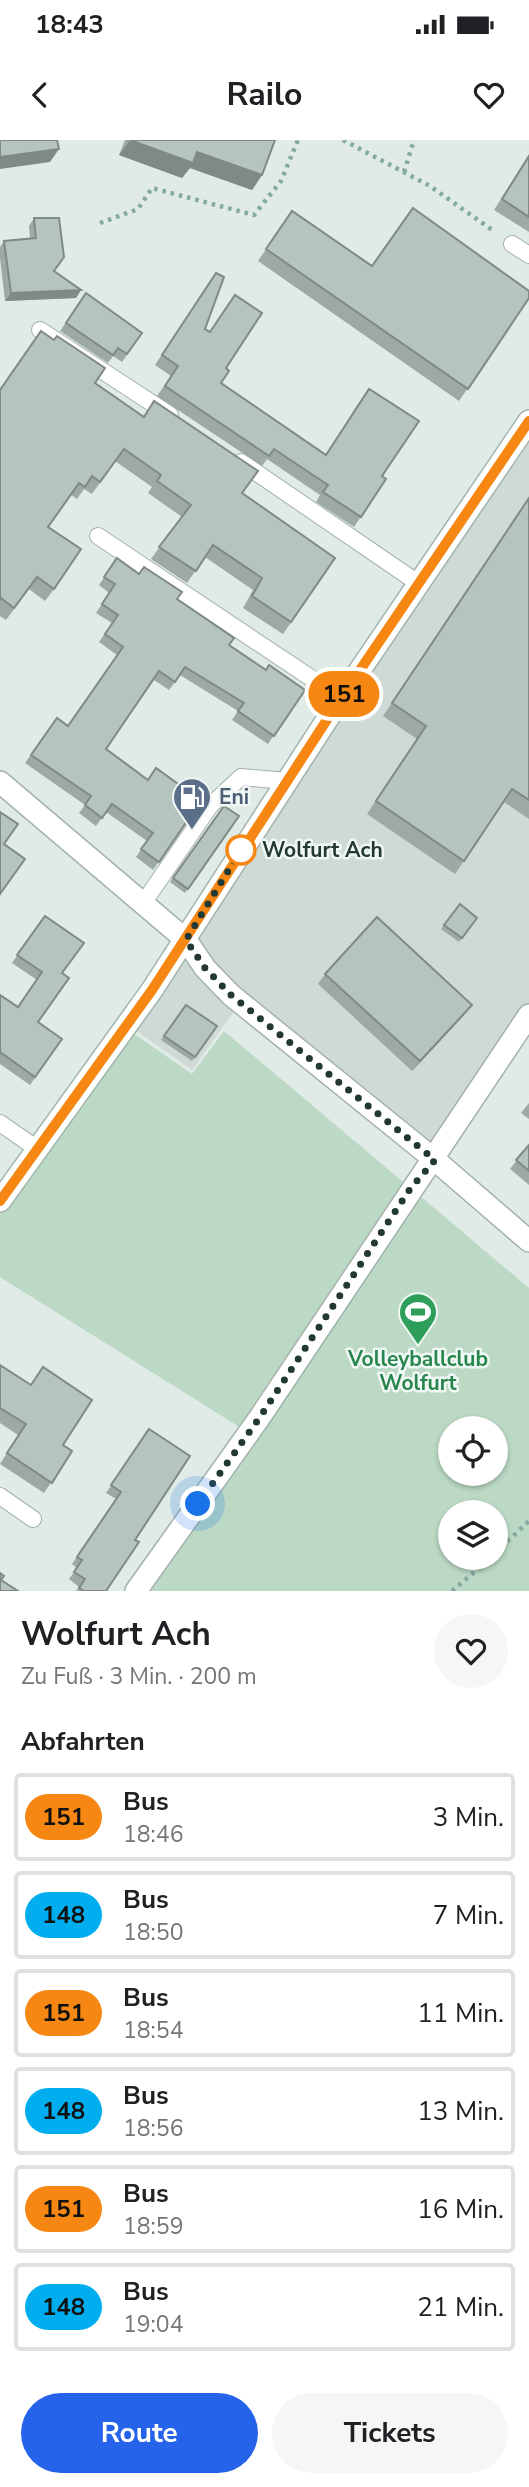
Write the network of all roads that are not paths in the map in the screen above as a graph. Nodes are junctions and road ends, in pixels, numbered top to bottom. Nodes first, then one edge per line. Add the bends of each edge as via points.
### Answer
1 (512, 244) road end
2 (529, 255) edge
3 (40, 330) edge
4 (529, 421) edge
5 (186, 426) edge
6 (229, 455) edge
7 (98, 536) dead end
8 (418, 583) junction
9 (341, 698) junction
10 (287, 781) junction
11 (0, 782) edge
12 (142, 905) junction
13 (186, 940) junction
14 (529, 1015) edge
15 (0, 1123) edge
16 (36, 1148) junction
17 (435, 1160) junction
18 (0, 1201) edge
19 (529, 1241) edge
20 (0, 1496) edge
21 (33, 1519) dead end
22 (136, 1591) edge

1 - 2 lane
3 - 5 lane
4 - 8 street
6 - 8 lane
7 - 9 lane
8 - 9 street
9 - 10 street
10 - 12 lane via 242,777 210,806
10 - 13 street
11 - 12 street
12 - 13 street
13 - 16 street
13 - 17 street via 231,995
14 - 17 street
15 - 16 lane
16 - 18 street
17 - 19 street
17 - 22 street via 410,1189 260,1417
20 - 21 lane

